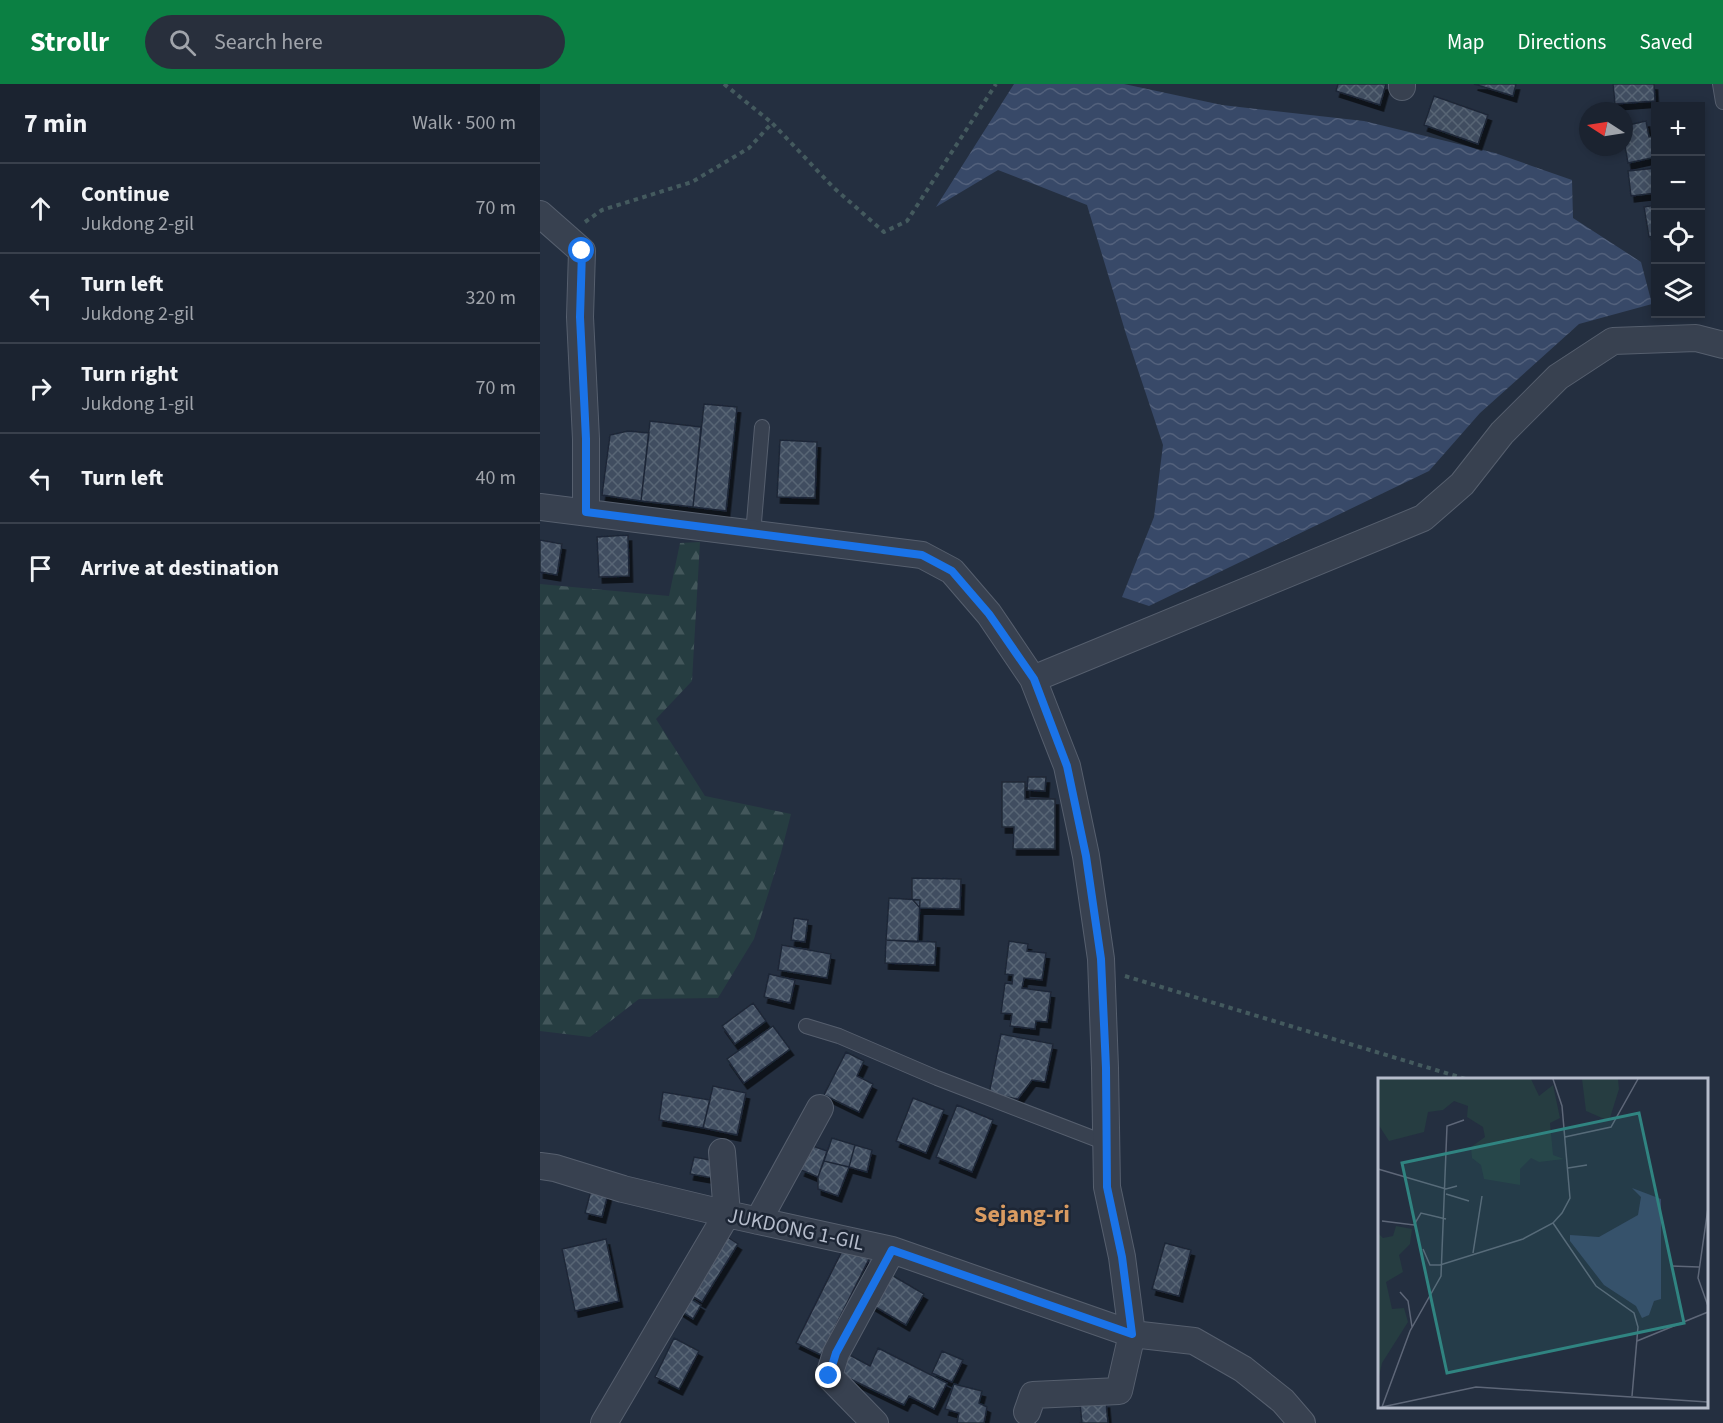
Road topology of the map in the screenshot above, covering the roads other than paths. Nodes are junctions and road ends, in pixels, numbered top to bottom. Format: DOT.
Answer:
graph roads {
  1 [pos="1720,84"];
  2 [pos="1723,102"];
  3 [pos="540,214"];
  4 [pos="1723,345"];
  5 [pos="762,428"];
  6 [pos="540,507"];
  7 [pos="586,512"];
  8 [pos="753,534"];
  9 [pos="1034,679"];
  10 [pos="806,1026"];
  11 [pos="820,1108"];
  12 [pos="1106,1143"];
  13 [pos="722,1152"];
  14 [pos="540,1166"];
  15 [pos="727,1214"];
  16 [pos="758,1221"];
  17 [pos="892,1250"];
  18 [pos="1132,1334"];
  19 [pos="1027,1412"];
  20 [pos="604,1423"];
  21 [pos="875,1423"];
  22 [pos="1302,1423"];
  1 -- 2 [label="lane"];
  3 -- 7 [label="street"];
  4 -- 9 [label="street"];
  5 -- 8 [label="lane"];
  6 -- 7 [label="street"];
  7 -- 8 [label="street"];
  8 -- 9 [label="street"];
  9 -- 12 [label="street"];
  10 -- 12 [label="lane"];
  11 -- 16 [label="street"];
  12 -- 18 [label="street"];
  13 -- 15 [label="street"];
  14 -- 15 [label="street, JUKDONG 1-GIL"];
  15 -- 16 [label="street, JUKDONG 1-GIL"];
  15 -- 20 [label="street"];
  16 -- 17 [label="street, JUKDONG 1-GIL"];
  17 -- 18 [label="street, JUKDONG 1-GIL"];
  17 -- 21 [label="street"];
  18 -- 19 [label="street"];
  18 -- 22 [label="street, JUKDONG 1-GIL"];
}
